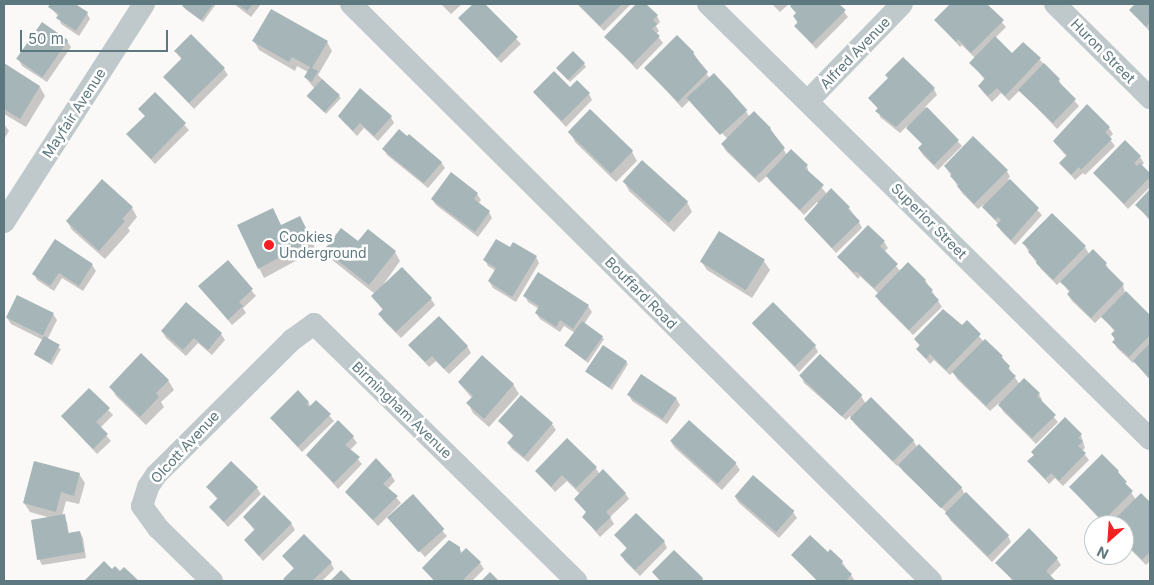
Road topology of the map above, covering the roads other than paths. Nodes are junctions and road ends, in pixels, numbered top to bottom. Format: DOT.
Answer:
graph roads {
  1 [pos="144,4"];
  2 [pos="351,4"];
  3 [pos="708,4"];
  4 [pos="902,4"];
  5 [pos="1055,4"];
  6 [pos="1150,98"];
  7 [pos="808,102"];
  8 [pos="4,222"];
  9 [pos="225,406"];
  10 [pos="1150,438"];
  11 [pos="212,581"];
  12 [pos="576,581"];
  13 [pos="931,581"];
  1 -- 8 [label="street, Mayfair Avenue"];
  2 -- 13 [label="street, Bouffard Road"];
  3 -- 7 [label="street, Superior Street"];
  4 -- 7 [label="street, Alfred Avenue"];
  5 -- 6 [label="street, Huron Street"];
  7 -- 10 [label="street, Superior Street"];
  9 -- 11 [label="street, Olcott Avenue"];
  9 -- 12 [label="street, Birmingham Avenue"];
}
